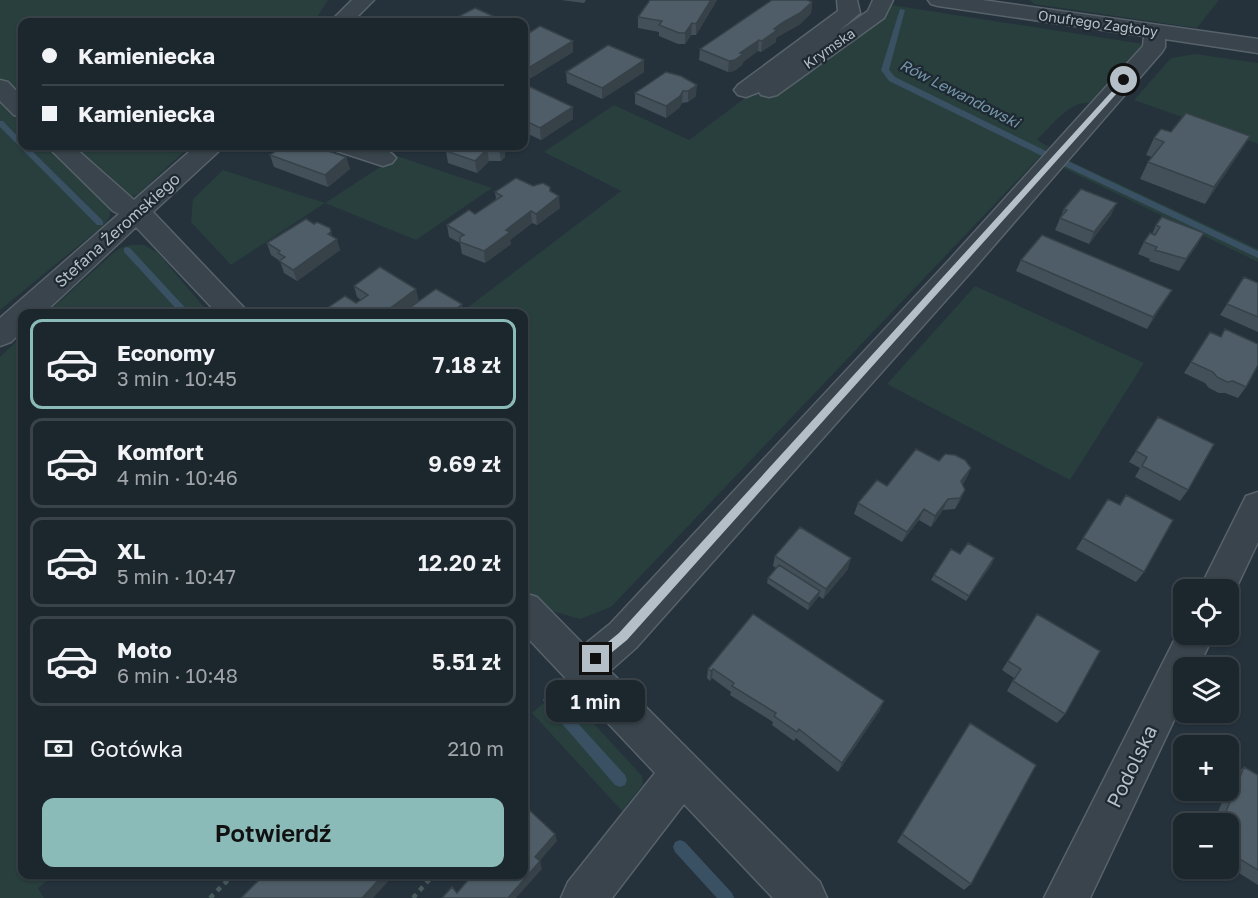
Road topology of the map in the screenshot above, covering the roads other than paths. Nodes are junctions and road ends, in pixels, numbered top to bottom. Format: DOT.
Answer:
graph roads {
  1 [pos="364,0"];
  2 [pos="848,0"];
  3 [pos="883,0"];
  4 [pos="938,0"];
  5 [pos="344,18"];
  6 [pos="1155,32"];
  7 [pos="1258,46"];
  8 [pos="0,87"];
  9 [pos="746,90"];
  10 [pos="769,90"];
  11 [pos="18,106"];
  12 [pos="62,150"];
  13 [pos="206,150"];
  14 [pos="358,150"];
  15 [pos="383,158"];
  16 [pos="137,213"];
  17 [pos="29,309"];
  18 [pos="231,309"];
  19 [pos="18,319"];
  20 [pos="0,335"];
  21 [pos="1258,506"];
  22 [pos="1222,579"];
  23 [pos="528,613"];
  24 [pos="1190,645"];
  25 [pos="582,670"];
  26 [pos="682,773"];
  27 [pos="584,898"];
  28 [pos="804,898"];
  29 [pos="1067,898"];
  1 -- 5 [label="street"];
  2 -- 9 [label="street"];
  3 -- 10 [label="street, Krymska"];
  4 -- 6 [label="street, Onufrego Zagłoby"];
  6 -- 7 [label="street, Onufrego Zagłoby"];
  6 -- 25 [label="street"];
  8 -- 11 [label="street"];
  12 -- 16 [label="street"];
  13 -- 16 [label="street, Stefana Żeromskiego"];
  14 -- 15 [label="street"];
  16 -- 17 [label="street, Stefana Żeromskiego"];
  16 -- 18 [label="street"];
  19 -- 20 [label="street, Stefana Żeromskiego"];
  21 -- 22 [label="street"];
  23 -- 25 [label="street"];
  24 -- 29 [label="street, Podolska"];
  25 -- 26 [label="street"];
  26 -- 27 [label="street"];
  26 -- 28 [label="street"];
}
